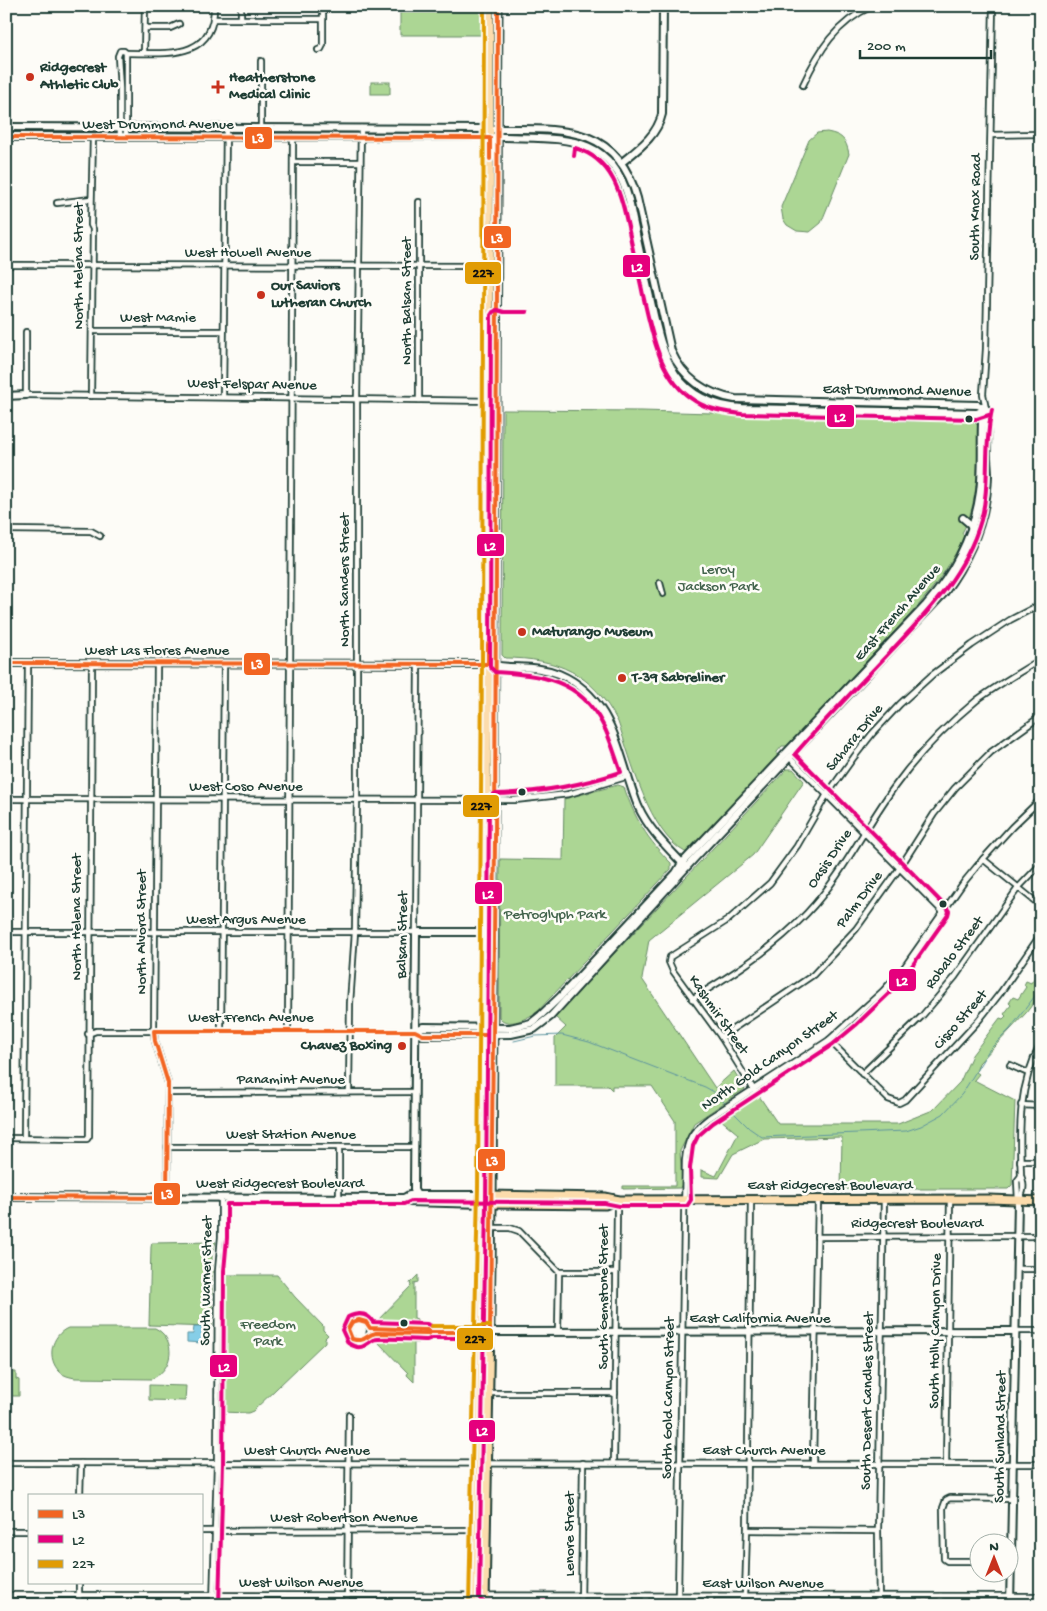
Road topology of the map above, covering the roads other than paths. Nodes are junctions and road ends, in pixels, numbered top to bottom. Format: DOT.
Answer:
graph roads {
  1 [pos="145,6"];
  2 [pos="214,6"];
  3 [pos="241,6"];
  4 [pos="323,6"];
  5 [pos="490,6"];
  6 [pos="498,6"];
  7 [pos="663,6"];
  8 [pos="872,6"];
  9 [pos="993,6"];
  10 [pos="213,19"];
  11 [pos="241,19"];
  12 [pos="323,19"];
  13 [pos="179,24"];
  14 [pos="145,28"];
  15 [pos="318,50"];
  16 [pos="125,52"];
  17 [pos="144,53"];
  18 [pos="261,61"];
  19 [pos="803,85"];
  20 [pos="6,127"];
  21 [pos="20,127"];
  22 [pos="123,127"];
  23 [pos="226,128"];
  24 [pos="258,128"];
  25 [pos="361,128"];
  26 [pos="490,128"];
  27 [pos="498,129"];
  28 [pos="1041,134"];
  29 [pos="991,135"];
  30 [pos="6,137"];
  31 [pos="20,137"];
  32 [pos="93,137"];
  33 [pos="123,137"];
  34 [pos="226,138"];
  35 [pos="293,138"];
  36 [pos="360,138"];
  37 [pos="490,138"];
  38 [pos="498,138"];
  39 [pos="293,162"];
  40 [pos="360,162"];
  41 [pos="621,163"];
  42 [pos="614,168"];
  43 [pos="91,199"];
  44 [pos="419,202"];
  45 [pos="57,203"];
  46 [pos="6,265"];
  47 [pos="92,265"];
  48 [pos="224,265"];
  49 [pos="293,265"];
  50 [pos="359,265"];
  51 [pos="419,266"];
  52 [pos="489,266"];
  53 [pos="92,331"];
  54 [pos="224,331"];
  55 [pos="26,332"];
  56 [pos="26,395"];
  57 [pos="6,396"];
  58 [pos="90,396"];
  59 [pos="223,397"];
  60 [pos="292,398"];
  61 [pos="358,398"];
  62 [pos="419,400"];
  63 [pos="492,401"];
  64 [pos="986,409"];
  65 [pos="964,518"];
  66 [pos="488,523"];
  67 [pos="972,527"];
  68 [pos="6,530"];
  69 [pos="100,536"];
  70 [pos="496,561"];
  71 [pos="953,580"];
  72 [pos="660,583"];
  73 [pos="663,594"];
  74 [pos="1040,605"];
  75 [pos="1041,659"];
  76 [pos="6,664"];
  77 [pos="28,664"];
  78 [pos="92,664"];
  79 [pos="157,664"];
  80 [pos="224,664"];
  81 [pos="291,664"];
  82 [pos="357,664"];
  83 [pos="418,664"];
  84 [pos="492,665"];
  85 [pos="1041,716"];
  86 [pos="787,756"];
  87 [pos="629,776"];
  88 [pos="826,796"];
  89 [pos="6,799"];
  90 [pos="26,799"];
  91 [pos="90,799"];
  92 [pos="155,799"];
  93 [pos="222,799"];
  94 [pos="290,799"];
  95 [pos="1041,799"];
  96 [pos="357,800"];
  97 [pos="417,800"];
  98 [pos="487,800"];
  99 [pos="495,800"];
  100 [pos="862,833"];
  101 [pos="983,859"];
  102 [pos="682,863"];
  103 [pos="1041,864"];
  104 [pos="687,868"];
  105 [pos="899,869"];
  106 [pos="1018,888"];
  107 [pos="1041,906"];
  108 [pos="943,912"];
  109 [pos="6,932"];
  110 [pos="25,932"];
  111 [pos="90,932"];
  112 [pos="155,932"];
  113 [pos="222,932"];
  114 [pos="288,932"];
  115 [pos="355,932"];
  116 [pos="416,932"];
  117 [pos="485,932"];
  118 [pos="1041,934"];
  119 [pos="674,954"];
  120 [pos="493,976"];
  121 [pos="692,999"];
  122 [pos="154,1030"];
  123 [pos="221,1030"];
  124 [pos="288,1030"];
  125 [pos="350,1030"];
  126 [pos="415,1031"];
  127 [pos="484,1031"];
  128 [pos="493,1031"];
  129 [pos="88,1034"];
  130 [pos="721,1037"];
  131 [pos="829,1040"];
  132 [pos="1041,1043"];
  133 [pos="1010,1065"];
  134 [pos="485,1072"];
  135 [pos="1028,1073"];
  136 [pos="862,1074"];
  137 [pos="754,1090"];
  138 [pos="349,1092"];
  139 [pos="414,1092"];
  140 [pos="168,1093"];
  141 [pos="1021,1105"];
  142 [pos="1040,1106"];
  143 [pos="493,1107"];
  144 [pos="6,1138"];
  145 [pos="24,1138"];
  146 [pos="168,1147"];
  147 [pos="339,1147"];
  148 [pos="414,1147"];
  149 [pos="1020,1162"];
  150 [pos="1041,1162"];
  151 [pos="417,1195"];
  152 [pos="484,1195"];
  153 [pos="492,1195"];
  154 [pos="6,1197"];
  155 [pos="167,1198"];
  156 [pos="221,1198"];
  157 [pos="339,1198"];
  158 [pos="404,1198"];
  159 [pos="884,1199"];
  160 [pos="950,1199"];
  161 [pos="618,1200"];
  162 [pos="685,1200"];
  163 [pos="751,1200"];
  164 [pos="818,1200"];
  165 [pos="1018,1201"];
  166 [pos="1041,1201"];
  167 [pos="423,1203"];
  168 [pos="484,1204"];
  169 [pos="492,1204"];
  170 [pos="491,1228"];
  171 [pos="1018,1235"];
  172 [pos="883,1236"];
  173 [pos="1041,1236"];
  174 [pos="817,1237"];
  175 [pos="950,1237"];
  176 [pos="1017,1269"];
  177 [pos="1041,1269"];
  178 [pos="559,1272"];
  179 [pos="615,1272"];
  180 [pos="749,1330"];
  181 [pos="370,1331"];
  182 [pos="558,1331"];
  183 [pos="615,1331"];
  184 [pos="683,1331"];
  185 [pos="816,1331"];
  186 [pos="948,1331"];
  187 [pos="1016,1331"];
  188 [pos="1041,1331"];
  189 [pos="480,1332"];
  190 [pos="490,1332"];
  191 [pos="882,1332"];
  192 [pos="479,1393"];
  193 [pos="488,1393"];
  194 [pos="615,1394"];
  195 [pos="349,1415"];
  196 [pos="478,1462"];
  197 [pos="6,1463"];
  198 [pos="217,1463"];
  199 [pos="348,1463"];
  200 [pos="488,1463"];
  201 [pos="583,1463"];
  202 [pos="614,1463"];
  203 [pos="680,1463"];
  204 [pos="747,1463"];
  205 [pos="813,1463"];
  206 [pos="946,1463"];
  207 [pos="1013,1463"];
  208 [pos="81,1464"];
  209 [pos="879,1464"];
  210 [pos="1041,1464"];
  211 [pos="80,1494"];
  212 [pos="1012,1499"];
  213 [pos="348,1530"];
  214 [pos="477,1530"];
  215 [pos="486,1530"];
  216 [pos="747,1530"];
  217 [pos="6,1531"];
  218 [pos="28,1531"];
  219 [pos="202,1531"];
  220 [pos="215,1531"];
  221 [pos="878,1531"];
  222 [pos="1011,1534"];
  223 [pos="970,1561"];
  224 [pos="79,1584"];
  225 [pos="1010,1584"];
  226 [pos="6,1595"];
  227 [pos="79,1595"];
  228 [pos="213,1595"];
  229 [pos="347,1595"];
  230 [pos="582,1595"];
  231 [pos="475,1596"];
  232 [pos="485,1596"];
  233 [pos="646,1596"];
  234 [pos="678,1596"];
  235 [pos="711,1596"];
  236 [pos="744,1596"];
  237 [pos="879,1596"];
  238 [pos="941,1596"];
  239 [pos="1010,1596"];
  240 [pos="1041,1596"];
  241 [pos="79,1605"];
  242 [pos="213,1605"];
  243 [pos="347,1605"];
  244 [pos="475,1605"];
  245 [pos="485,1605"];
  246 [pos="581,1605"];
  247 [pos="646,1605"];
  248 [pos="711,1605"];
  249 [pos="879,1605"];
  250 [pos="940,1605"];
  251 [pos="1010,1605"];
  1 -- 14 [label="street"];
  2 -- 10 [label="street"];
  3 -- 11 [label="street"];
  4 -- 12 [label="street"];
  5 -- 26 [label="main road"];
  6 -- 27 [label="main road"];
  7 -- 41 [label="street"];
  8 -- 19 [label="street"];
  9 -- 29 [label="street, South Knox Road"];
  10 -- 11 [label="street"];
  10 -- 17 [label="street"];
  11 -- 12 [label="street"];
  12 -- 15 [label="street"];
  13 -- 14 [label="street"];
  14 -- 17 [label="street"];
  16 -- 17 [label="street"];
  16 -- 22 [label="street"];
  16 -- 22 [label="street"];
  18 -- 24 [label="street"];
  20 -- 21 [label="street, West Drummond Avenue"];
  21 -- 22 [label="street, West Drummond Avenue"];
  21 -- 31 [label="street"];
  22 -- 23 [label="street, West Drummond Avenue"];
  22 -- 33 [label="street"];
  23 -- 24 [label="street, West Drummond Avenue"];
  23 -- 34 [label="street"];
  24 -- 25 [label="street"];
  25 -- 26 [label="street"];
  25 -- 36 [label="street, North Sanders Street"];
  26 -- 27 [label="street, East Drummond Avenue"];
  26 -- 37 [label="main road"];
  27 -- 38 [label="main road"];
  27 -- 41 [label="street, East Drummond Avenue"];
  28 -- 29 [label="street"];
  29 -- 64 [label="street, South Knox Road"];
  30 -- 31 [label="street, West Drummond Avenue"];
  31 -- 32 [label="street, West Drummond Avenue"];
  32 -- 33 [label="street, West Drummond Avenue"];
  32 -- 43 [label="street, North Helena Street"];
  33 -- 34 [label="street, West Drummond Avenue"];
  34 -- 35 [label="street, West Drummond Avenue"];
  34 -- 48 [label="street"];
  35 -- 36 [label="street, West Drummond Avenue"];
  35 -- 39 [label="street"];
  36 -- 37 [label="street, West Drummond Avenue"];
  36 -- 40 [label="street, North Sanders Street"];
  37 -- 38 [label="street, West Drummond Avenue"];
  37 -- 52 [label="main road"];
  38 -- 42 [label="street, East Drummond Avenue"];
  38 -- 63 [label="main road"];
  39 -- 40 [label="street"];
  39 -- 49 [label="street"];
  40 -- 50 [label="street, North Sanders Street"];
  41 -- 42 [label="street"];
  41 -- 64 [label="street, East Drummond Avenue"];
  42 -- 64 [label="street, East Drummond Avenue"];
  43 -- 45 [label="street"];
  43 -- 47 [label="street, North Helena Street"];
  44 -- 51 [label="street, North Balsam Street"];
  46 -- 47 [label="street, West Howell Avenue"];
  47 -- 48 [label="street, West Howell Avenue"];
  47 -- 53 [label="street, North Helena Street"];
  48 -- 49 [label="street, West Howell Avenue"];
  48 -- 54 [label="street"];
  49 -- 50 [label="street, West Howell Avenue"];
  49 -- 60 [label="street"];
  50 -- 51 [label="street, West Howell Avenue"];
  50 -- 61 [label="street, North Sanders Street"];
  51 -- 52 [label="street, West Howell Avenue"];
  51 -- 62 [label="street, North Balsam Street"];
  52 -- 63 [label="main road"];
  53 -- 54 [label="street, West Mamie"];
  53 -- 58 [label="street, North Helena Street"];
  54 -- 59 [label="street"];
  55 -- 56 [label="street"];
  56 -- 57 [label="street, West Felspar Avenue"];
  56 -- 58 [label="street, West Felspar Avenue"];
  58 -- 59 [label="street, West Felspar Avenue"];
  59 -- 60 [label="street, West Felspar Avenue"];
  60 -- 61 [label="street, West Felspar Avenue"];
  60 -- 81 [label="street"];
  61 -- 62 [label="street, West Felspar Avenue"];
  61 -- 82 [label="street, North Sanders Street"];
  62 -- 63 [label="street, West Felspar Avenue"];
  63 -- 66 [label="main road"];
  63 -- 70 [label="main road"];
  64 -- 67 [label="street, East French Avenue"];
  64 -- 71 [label="street, East French Avenue"];
  65 -- 67 [label="street"];
  66 -- 70 [label="main road"];
  66 -- 84 [label="main road"];
  67 -- 71 [label="street"];
  67 -- 86 [label="street, East French Avenue"];
  68 -- 69 [label="street"];
  70 -- 84 [label="main road"];
  71 -- 86 [label="street, East French Avenue"];
  72 -- 73 [label="street"];
  74 -- 88 [label="street, Sahara Drive"];
  75 -- 100 [label="street, Oasis Drive"];
  76 -- 77 [label="street, West Las Flores Avenue"];
  77 -- 78 [label="street, West Las Flores Avenue"];
  77 -- 90 [label="street"];
  78 -- 79 [label="street, West Las Flores Avenue"];
  78 -- 91 [label="street, North Helena Street"];
  79 -- 80 [label="street, West Las Flores Avenue"];
  79 -- 92 [label="street, North Alvord Street"];
  80 -- 81 [label="street, West Las Flores Avenue"];
  80 -- 93 [label="street"];
  81 -- 82 [label="street, West Las Flores Avenue"];
  81 -- 94 [label="street"];
  82 -- 83 [label="street, West Las Flores Avenue"];
  82 -- 96 [label="street, North Sanders Street"];
  83 -- 84 [label="street, West Las Flores Avenue"];
  83 -- 97 [label="street, Balsam Street"];
  84 -- 87 [label="street, West Las Flores Avenue"];
  84 -- 98 [label="main road"];
  84 -- 99 [label="main road"];
  85 -- 105 [label="street, Palm Drive"];
  86 -- 88 [label="street"];
  86 -- 102 [label="street, East French Avenue"];
  86 -- 104 [label="street, East French Avenue"];
  87 -- 99 [label="street, West Coso Avenue"];
  87 -- 102 [label="street, West Las Flores Avenue"];
  88 -- 100 [label="street"];
  88 -- 119 [label="street, Sahara Drive"];
  89 -- 90 [label="street, West Coso Avenue"];
  90 -- 91 [label="street, West Coso Avenue"];
  90 -- 110 [label="street"];
  91 -- 92 [label="street, West Coso Avenue"];
  91 -- 111 [label="street, North Helena Street"];
  92 -- 93 [label="street, West Coso Avenue"];
  92 -- 112 [label="street, North Alvord Street"];
  93 -- 94 [label="street, West Coso Avenue"];
  93 -- 113 [label="street"];
  94 -- 96 [label="street, West Coso Avenue"];
  94 -- 114 [label="street"];
  95 -- 101 [label="street, North Gold Canyon Street"];
  96 -- 97 [label="street, West Coso Avenue"];
  96 -- 115 [label="street, North Sanders Street"];
  97 -- 98 [label="street, West Coso Avenue"];
  97 -- 116 [label="street, Balsam Street"];
  98 -- 99 [label="street, West Coso Avenue"];
  98 -- 117 [label="main road"];
  99 -- 120 [label="main road"];
  100 -- 105 [label="street"];
  100 -- 121 [label="street, Oasis Drive"];
  101 -- 106 [label="street"];
  101 -- 108 [label="street, North Gold Canyon Street"];
  102 -- 104 [label="street, West Las Flores Avenue"];
  102 -- 128 [label="street, East French Avenue"];
  103 -- 106 [label="street, Robalo Street"];
  104 -- 128 [label="street, East French Avenue"];
  105 -- 108 [label="street"];
  105 -- 130 [label="street, Palm Drive"];
  106 -- 107 [label="street"];
  106 -- 136 [label="street, Robalo Street"];
  108 -- 131 [label="street, North Gold Canyon Street"];
  109 -- 110 [label="street, West Argus Avenue"];
  110 -- 111 [label="street, West Argus Avenue"];
  110 -- 145 [label="street"];
  111 -- 112 [label="street, West Argus Avenue"];
  111 -- 129 [label="street, North Helena Street"];
  112 -- 113 [label="street, West Argus Avenue"];
  112 -- 122 [label="street, North Alvord Street"];
  113 -- 114 [label="street, West Argus Avenue"];
  113 -- 123 [label="street"];
  114 -- 115 [label="street, West Argus Avenue"];
  114 -- 124 [label="street"];
  115 -- 116 [label="street, West Argus Avenue"];
  115 -- 125 [label="street, North Sanders Street"];
  116 -- 117 [label="street, West Argus Avenue"];
  116 -- 126 [label="street, Balsam Street"];
  117 -- 120 [label="main road"];
  117 -- 127 [label="main road"];
  118 -- 136 [label="street, Cisco Street"];
  119 -- 121 [label="street, Kashmir Street"];
  120 -- 128 [label="main road"];
  121 -- 130 [label="street, Kashmir Street"];
  122 -- 123 [label="street, West French Avenue"];
  122 -- 129 [label="street, West French Avenue"];
  122 -- 140 [label="street, North Alvord Street"];
  123 -- 124 [label="street, West French Avenue"];
  124 -- 125 [label="street, West French Avenue"];
  125 -- 126 [label="street, West French Avenue"];
  125 -- 138 [label="street, North Sanders Street"];
  126 -- 127 [label="street, West French Avenue"];
  126 -- 139 [label="street, Balsam Street"];
  127 -- 128 [label="street, East French Avenue"];
  127 -- 134 [label="main road"];
  128 -- 143 [label="main road"];
  129 -- 145 [label="street, North Helena Street"];
  130 -- 137 [label="street, Kashmir Street"];
  131 -- 136 [label="street"];
  131 -- 137 [label="street, North Gold Canyon Street"];
  132 -- 135 [label="street"];
  133 -- 135 [label="street"];
  134 -- 143 [label="main road"];
  134 -- 152 [label="main road"];
  135 -- 141 [label="street"];
  137 -- 162 [label="street, North Gold Canyon Street"];
  138 -- 139 [label="street, Panamint Avenue"];
  138 -- 140 [label="street, Panamint Avenue"];
  139 -- 148 [label="street, Balsam Street"];
  140 -- 146 [label="street, North Alvord Street"];
  141 -- 142 [label="street"];
  141 -- 149 [label="street"];
  143 -- 153 [label="main road"];
  144 -- 145 [label="street"];
  146 -- 147 [label="street, West Station Avenue"];
  146 -- 155 [label="street, North Alvord Street"];
  147 -- 148 [label="street, West Station Avenue"];
  147 -- 157 [label="street"];
  148 -- 151 [label="street, Balsam Street"];
  149 -- 150 [label="street"];
  149 -- 165 [label="street"];
  151 -- 152 [label="street, West Ridgecrest Boulevard"];
  151 -- 158 [label="street, West Ridgecrest Boulevard"];
  151 -- 167 [label="street, Balsam Street"];
  152 -- 153 [label="main road, East Ridgecrest Boulevard"];
  152 -- 168 [label="main road"];
  153 -- 161 [label="main road, East Ridgecrest Boulevard"];
  153 -- 169 [label="main road"];
  154 -- 155 [label="street, West Ridgecrest Boulevard"];
  155 -- 156 [label="street, West Ridgecrest Boulevard"];
  156 -- 157 [label="street, West Ridgecrest Boulevard"];
  156 -- 198 [label="street, South Warner Street"];
  157 -- 158 [label="street, West Ridgecrest Boulevard"];
  158 -- 167 [label="street, West Ridgecrest Boulevard"];
  159 -- 160 [label="main road, East Ridgecrest Boulevard"];
  159 -- 164 [label="main road, East Ridgecrest Boulevard"];
  159 -- 172 [label="street, South Desert Candles Street"];
  160 -- 165 [label="main road, East Ridgecrest Boulevard"];
  160 -- 175 [label="street, South Holly Canyon Drive"];
  161 -- 162 [label="main road, East Ridgecrest Boulevard"];
  161 -- 169 [label="main road, East Ridgecrest Boulevard"];
  161 -- 179 [label="street, South Gemstone Street"];
  162 -- 163 [label="main road, East Ridgecrest Boulevard"];
  162 -- 184 [label="street, South Gold Canyon Street"];
  163 -- 164 [label="main road, East Ridgecrest Boulevard"];
  163 -- 180 [label="street"];
  164 -- 174 [label="street"];
  165 -- 166 [label="main road, East Ridgecrest Boulevard"];
  165 -- 171 [label="street, South Sunland Street"];
  167 -- 168 [label="street, West Ridgecrest Boulevard"];
  168 -- 169 [label="main road, West Ridgecrest Boulevard"];
  168 -- 189 [label="main road"];
  169 -- 170 [label="main road"];
  170 -- 178 [label="street"];
  170 -- 190 [label="main road"];
  171 -- 173 [label="street, Ridgecrest Boulevard"];
  171 -- 175 [label="street, Ridgecrest Boulevard"];
  171 -- 176 [label="street, South Sunland Street"];
  172 -- 174 [label="street, Ridgecrest Boulevard"];
  172 -- 175 [label="street, Ridgecrest Boulevard"];
  172 -- 191 [label="street, South Desert Candles Street"];
  174 -- 185 [label="street"];
  175 -- 186 [label="street, South Holly Canyon Drive"];
  176 -- 177 [label="street"];
  176 -- 187 [label="street, South Sunland Street"];
  178 -- 179 [label="street"];
  178 -- 182 [label="street"];
  179 -- 183 [label="street, South Gemstone Street"];
  180 -- 184 [label="street, East California Avenue"];
  180 -- 185 [label="street, East California Avenue"];
  180 -- 204 [label="street"];
  181 -- 181 [label="street"];
  181 -- 189 [label="street"];
  182 -- 183 [label="street, East California Avenue"];
  182 -- 190 [label="street, East California Avenue"];
  183 -- 184 [label="street, East California Avenue"];
  183 -- 194 [label="street, South Gemstone Street"];
  184 -- 203 [label="street, South Gold Canyon Street"];
  185 -- 191 [label="street, East California Avenue"];
  185 -- 205 [label="street"];
  186 -- 187 [label="street, East California Avenue"];
  186 -- 191 [label="street, East California Avenue"];
  186 -- 206 [label="street, South Holly Canyon Drive"];
  187 -- 188 [label="street, East California Avenue"];
  187 -- 207 [label="street, South Sunland Street"];
  189 -- 190 [label="street, East California Avenue"];
  189 -- 192 [label="main road"];
  190 -- 193 [label="main road"];
  191 -- 209 [label="street, South Desert Candles Street"];
  192 -- 193 [label="street"];
  192 -- 196 [label="main road"];
  193 -- 194 [label="street"];
  193 -- 200 [label="main road"];
  194 -- 202 [label="street, South Gemstone Street"];
  195 -- 199 [label="street"];
  196 -- 199 [label="street, West Church Avenue"];
  196 -- 200 [label="street, West Church Avenue"];
  196 -- 214 [label="main road"];
  197 -- 208 [label="street, West Church Avenue"];
  198 -- 199 [label="street, West Church Avenue"];
  198 -- 208 [label="street, West Church Avenue"];
  198 -- 220 [label="street, South Warner Street"];
  199 -- 213 [label="street"];
  200 -- 201 [label="street, East Church Avenue"];
  200 -- 215 [label="main road"];
  201 -- 202 [label="street, East Church Avenue"];
  201 -- 230 [label="street, Lenore Street"];
  202 -- 203 [label="street, East Church Avenue"];
  203 -- 204 [label="street, East Church Avenue"];
  203 -- 234 [label="street, South Gold Canyon Street"];
  204 -- 205 [label="street, East Church Avenue"];
  204 -- 216 [label="street"];
  205 -- 209 [label="street, East Church Avenue"];
  206 -- 207 [label="street, East Church Avenue"];
  206 -- 209 [label="street, East Church Avenue"];
  207 -- 210 [label="street, East Church Avenue"];
  207 -- 212 [label="street, South Sunland Street"];
  208 -- 211 [label="street"];
  209 -- 221 [label="street, South Desert Candles Street"];
  212 -- 222 [label="street, South Sunland Street"];
  212 -- 223 [label="street"];
  213 -- 214 [label="street, West Robertson Avenue"];
  213 -- 220 [label="street, West Robertson Avenue"];
  213 -- 229 [label="street"];
  214 -- 215 [label="street, West Robertson Avenue"];
  214 -- 231 [label="main road"];
  215 -- 232 [label="main road"];
  216 -- 221 [label="street"];
  216 -- 236 [label="street"];
  217 -- 218 [label="street"];
  219 -- 220 [label="street, West Robertson Avenue"];
  220 -- 228 [label="street, South Warner Street"];
  221 -- 237 [label="street, South Desert Candles Street"];
  224 -- 227 [label="street"];
  225 -- 239 [label="street, South Sunland Street"];
  226 -- 227 [label="street, West Wilson Avenue"];
  227 -- 228 [label="street, West Wilson Avenue"];
  227 -- 241 [label="street"];
  228 -- 229 [label="street, West Wilson Avenue"];
  228 -- 242 [label="street, South Warner Street"];
  229 -- 231 [label="street, West Wilson Avenue"];
  229 -- 243 [label="street"];
  230 -- 232 [label="street, East Wilson Avenue"];
  230 -- 233 [label="street, East Wilson Avenue"];
  230 -- 246 [label="street, Lenore Street"];
  231 -- 232 [label="street, West Wilson Avenue"];
  231 -- 244 [label="main road"];
  232 -- 245 [label="main road"];
  233 -- 234 [label="street, East Wilson Avenue"];
  233 -- 247 [label="street"];
  234 -- 235 [label="street, East Wilson Avenue"];
  235 -- 236 [label="street, East Wilson Avenue"];
  235 -- 248 [label="street"];
  236 -- 237 [label="street, East Wilson Avenue"];
  237 -- 238 [label="street, East Wilson Avenue"];
  237 -- 249 [label="street, South Desert Candles Street"];
  238 -- 239 [label="street, East Wilson Avenue"];
  238 -- 250 [label="street"];
  239 -- 240 [label="street, East Wilson Avenue"];
  239 -- 251 [label="street, South Sunland Street"];
}
